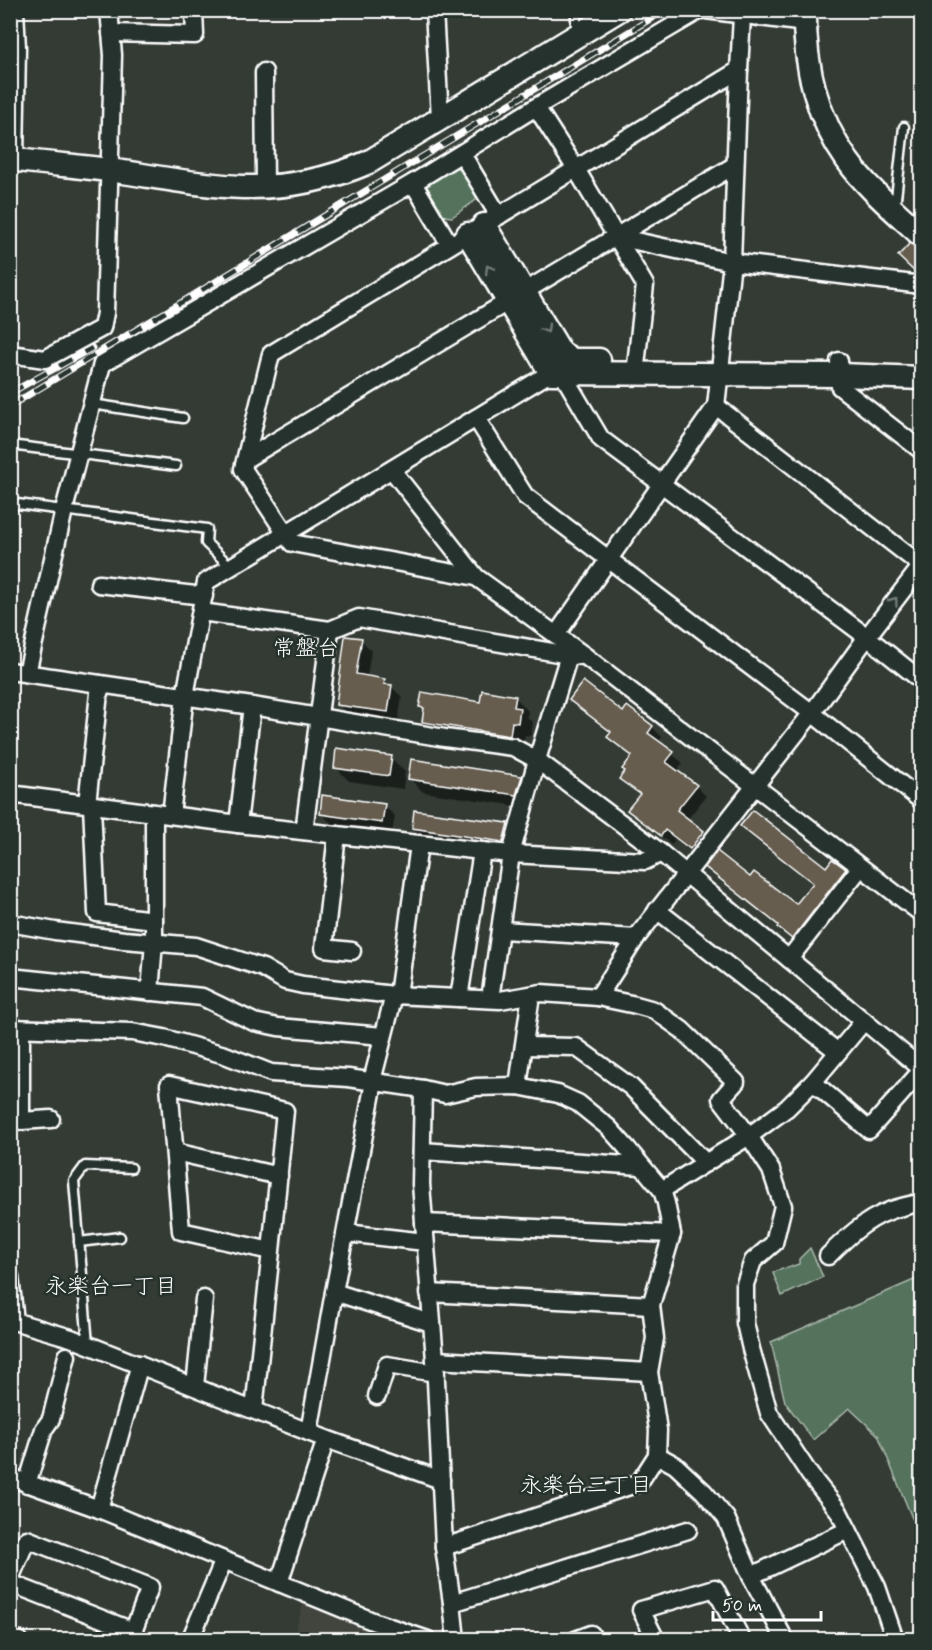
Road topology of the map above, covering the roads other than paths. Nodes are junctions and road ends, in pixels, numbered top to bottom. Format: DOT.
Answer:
graph roads {
  1 [pos="15,10"];
  2 [pos="109,10"];
  3 [pos="194,10"];
  4 [pos="434,10"];
  5 [pos="576,10"];
  6 [pos="619,10"];
  7 [pos="700,10"];
  8 [pos="706,10"];
  9 [pos="742,16"];
  10 [pos="805,17"];
  11 [pos="111,33"];
  12 [pos="581,33"];
  13 [pos="739,70"];
  14 [pos="264,72"];
  15 [pos="536,107"];
  16 [pos="440,118"];
  17 [pos="904,127"];
  18 [pos="462,153"];
  19 [pos="13,159"];
  20 [pos="735,165"];
  21 [pos="576,169"];
  22 [pos="109,170"];
  23 [pos="413,183"];
  24 [pos="265,186"];
  25 [pos="895,211"];
  26 [pos="475,230"];
  27 [pos="921,236"];
  28 [pos="616,237"];
  29 [pos="732,262"];
  30 [pos="921,285"];
  31 [pos="516,297"];
  32 [pos="10,354"];
  33 [pos="921,365"];
  34 [pos="636,367"];
  35 [pos="720,367"];
  36 [pos="839,368"];
  37 [pos="562,369"];
  38 [pos="921,378"];
  39 [pos="92,404"];
  40 [pos="716,406"];
  41 [pos="183,418"];
  42 [pos="476,418"];
  43 [pos="10,445"];
  44 [pos="921,451"];
  45 [pos="79,453"];
  46 [pos="246,459"];
  47 [pos="176,466"];
  48 [pos="393,470"];
  49 [pos="662,484"];
  50 [pos="10,503"];
  51 [pos="64,510"];
  52 [pos="285,533"];
  53 [pos="609,559"];
  54 [pos="921,566"];
  55 [pos="231,567"];
  56 [pos="476,577"];
  57 [pos="99,584"];
  58 [pos="202,604"];
  59 [pos="330,630"];
  60 [pos="556,634"];
  61 [pos="867,637"];
  62 [pos="577,656"];
  63 [pos="19,672"];
  64 [pos="921,681"];
  65 [pos="100,684"];
  66 [pos="185,696"];
  67 [pos="252,706"];
  68 [pos="812,713"];
  69 [pos="319,717"];
  70 [pos="537,760"];
  71 [pos="755,787"];
  72 [pos="10,794"];
  73 [pos="921,801"];
  74 [pos="90,805"];
  75 [pos="163,814"];
  76 [pos="238,824"];
  77 [pos="304,831"];
  78 [pos="337,835"];
  79 [pos="420,845"];
  80 [pos="482,851"];
  81 [pos="661,853"];
  82 [pos="511,854"];
  83 [pos="860,868"];
  84 [pos="686,874"];
  85 [pos="657,910"];
  86 [pos="921,914"];
  87 [pos="154,920"];
  88 [pos="10,923"];
  89 [pos="500,930"];
  90 [pos="636,938"];
  91 [pos="154,942"];
  92 [pos="352,951"];
  93 [pos="789,958"];
  94 [pos="10,977"];
  95 [pos="150,992"];
  96 [pos="396,995"];
  97 [pos="531,995"];
  98 [pos="598,997"];
  99 [pos="459,998"];
  100 [pos="490,999"];
  101 [pos="864,1021"];
  102 [pos="16,1028"];
  103 [pos="383,1036"];
  104 [pos="524,1046"];
  105 [pos="838,1052"];
  106 [pos="921,1070"];
  107 [pos="373,1082"];
  108 [pos="813,1082"];
  109 [pos="518,1086"];
  110 [pos="423,1089"];
  111 [pos="51,1119"];
  112 [pos="749,1136"];
  113 [pos="422,1151"];
  114 [pos="175,1152"];
  115 [pos="706,1163"];
  116 [pos="641,1166"];
  117 [pos="131,1168"];
  118 [pos="279,1176"];
  119 [pos="662,1190"];
  120 [pos="921,1202"];
  121 [pos="424,1223"];
  122 [pos="346,1233"];
  123 [pos="672,1234"];
  124 [pos="120,1237"];
  125 [pos="79,1242"];
  126 [pos="425,1242"];
  127 [pos="272,1251"];
  128 [pos="828,1256"];
  129 [pos="10,1276"];
  130 [pos="334,1292"];
  131 [pos="429,1293"];
  132 [pos="204,1299"];
  133 [pos="651,1305"];
  134 [pos="13,1321"];
  135 [pos="431,1323"];
  136 [pos="88,1344"];
  137 [pos="67,1356"];
  138 [pos="140,1364"];
  139 [pos="435,1366"];
  140 [pos="649,1372"];
  141 [pos="195,1386"];
  142 [pos="377,1396"];
  143 [pos="254,1410"];
  144 [pos="309,1432"];
  145 [pos="326,1439"];
  146 [pos="657,1455"];
  147 [pos="10,1477"];
  148 [pos="441,1480"];
  149 [pos="27,1484"];
  150 [pos="99,1509"];
  151 [pos="688,1530"];
  152 [pos="848,1530"];
  153 [pos="444,1547"];
  154 [pos="15,1556"];
  155 [pos="223,1562"];
  156 [pos="751,1576"];
  157 [pos="10,1579"];
  158 [pos="279,1583"];
  159 [pos="10,1584"];
  160 [pos="452,1603"];
  161 [pos="132,1635"];
  162 [pos="399,1635"];
  163 [pos="10,1636"];
  164 [pos="19,1640"];
  165 [pos="190,1640"];
  166 [pos="428,1640"];
  167 [pos="456,1640"];
  168 [pos="656,1640"];
  169 [pos="742,1640"];
  170 [pos="785,1640"];
  171 [pos="895,1640"];
  1 -- 19 [label="street"];
  2 -- 11 [label="street"];
  3 -- 11 [label="street"];
  4 -- 16 [label="street"];
  5 -- 12 [label="lane"];
  6 -- 12 [label="street"];
  7 -- 15 [label="street"];
  8 -- 9 [label="street"];
  9 -- 10 [label="street"];
  9 -- 13 [label="street"];
  10 -- 25 [label="street"];
  11 -- 22 [label="street"];
  12 -- 16 [label="street"];
  13 -- 20 [label="street"];
  13 -- 21 [label="street"];
  14 -- 24 [label="street"];
  15 -- 18 [label="street"];
  15 -- 21 [label="street"];
  16 -- 24 [label="street"];
  17 -- 25 [label="lane"];
  18 -- 23 [label="street"];
  18 -- 26 [label="street"];
  19 -- 22 [label="street"];
  20 -- 28 [label="street"];
  20 -- 29 [label="street"];
  21 -- 26 [label="street"];
  21 -- 28 [label="street"];
  22 -- 24 [label="street"];
  22 -- 32 [label="street"];
  23 -- 26 [label="street"];
  23 -- 39 [label="street"];
  25 -- 27 [label="street"];
  26 -- 31 [label="street"];
  26 -- 46 [label="street"];
  28 -- 29 [label="street"];
  28 -- 31 [label="street"];
  28 -- 34 [label="street"];
  29 -- 30 [label="street"];
  29 -- 35 [label="street"];
  31 -- 37 [label="street"];
  31 -- 46 [label="street"];
  33 -- 36 [label="street"];
  34 -- 35 [label="street"];
  34 -- 37 [label="street"];
  35 -- 36 [label="street"];
  35 -- 40 [label="street"];
  36 -- 38 [label="street"];
  36 -- 44 [label="street"];
  37 -- 42 [label="street"];
  37 -- 49 [label="street"];
  39 -- 41 [label="lane"];
  39 -- 45 [label="street"];
  40 -- 49 [label="street"];
  40 -- 54 [label="street"];
  42 -- 48 [label="street"];
  42 -- 53 [label="street"];
  43 -- 45 [label="lane"];
  45 -- 47 [label="lane"];
  45 -- 51 [label="street"];
  46 -- 52 [label="street"];
  48 -- 52 [label="street"];
  48 -- 56 [label="street"];
  49 -- 53 [label="street"];
  49 -- 61 [label="street"];
  50 -- 51 [label="lane"];
  51 -- 55 [label="lane"];
  51 -- 63 [label="street"];
  52 -- 55 [label="street"];
  52 -- 56 [label="street"];
  53 -- 60 [label="street"];
  53 -- 68 [label="street"];
  61 -- 54 [label="street, one-way"];
  55 -- 58 [label="street"];
  56 -- 60 [label="street"];
  57 -- 58 [label="street"];
  58 -- 59 [label="street"];
  58 -- 66 [label="street"];
  59 -- 62 [label="street"];
  59 -- 69 [label="street"];
  60 -- 62 [label="street"];
  61 -- 64 [label="street"];
  61 -- 68 [label="street"];
  62 -- 70 [label="street"];
  62 -- 71 [label="street"];
  63 -- 65 [label="street"];
  65 -- 66 [label="street"];
  65 -- 74 [label="street"];
  66 -- 67 [label="street"];
  66 -- 75 [label="street"];
  67 -- 69 [label="street"];
  67 -- 76 [label="street"];
  68 -- 71 [label="street"];
  68 -- 73 [label="street"];
  69 -- 70 [label="street"];
  69 -- 77 [label="street"];
  70 -- 81 [label="street"];
  70 -- 82 [label="street"];
  71 -- 83 [label="street"];
  71 -- 84 [label="street"];
  72 -- 74 [label="street"];
  74 -- 75 [label="street"];
  74 -- 87 [label="street"];
  75 -- 76 [label="street"];
  75 -- 87 [label="street"];
  76 -- 77 [label="street"];
  77 -- 78 [label="street"];
  78 -- 79 [label="street"];
  78 -- 92 [label="street"];
  79 -- 80 [label="street"];
  79 -- 96 [label="street"];
  80 -- 82 [label="street"];
  80 -- 99 [label="street"];
  81 -- 82 [label="street"];
  81 -- 84 [label="street"];
  82 -- 89 [label="street"];
  83 -- 86 [label="street"];
  83 -- 93 [label="street"];
  84 -- 85 [label="street"];
  84 -- 93 [label="street"];
  85 -- 90 [label="street"];
  85 -- 105 [label="street"];
  87 -- 91 [label="street"];
  88 -- 91 [label="street"];
  89 -- 90 [label="street"];
  89 -- 100 [label="street"];
  90 -- 98 [label="street"];
  91 -- 95 [label="street"];
  91 -- 96 [label="street"];
  93 -- 101 [label="street"];
  94 -- 95 [label="street"];
  95 -- 103 [label="street"];
  96 -- 99 [label="street"];
  96 -- 103 [label="street"];
  97 -- 98 [label="street"];
  97 -- 100 [label="street"];
  97 -- 104 [label="street"];
  98 -- 112 [label="street"];
  99 -- 100 [label="street"];
  101 -- 105 [label="street"];
  101 -- 106 [label="street"];
  102 -- 107 [label="street"];
  102 -- 111 [label="street"];
  103 -- 107 [label="street"];
  104 -- 109 [label="street"];
  104 -- 115 [label="street"];
  105 -- 108 [label="street"];
  106 -- 108 [label="street"];
  107 -- 110 [label="street"];
  107 -- 122 [label="street"];
  108 -- 112 [label="street"];
  109 -- 110 [label="street"];
  109 -- 116 [label="street"];
  110 -- 113 [label="street"];
  112 -- 115 [label="street"];
  112 -- 152 [label="street"];
  113 -- 116 [label="street"];
  113 -- 121 [label="street"];
  114 -- 118 [label="street"];
  114 -- 118 [label="street"];
  114 -- 127 [label="street"];
  115 -- 119 [label="street"];
  116 -- 119 [label="street"];
  117 -- 125 [label="lane"];
  118 -- 127 [label="street"];
  119 -- 123 [label="street"];
  120 -- 128 [label="street"];
  121 -- 123 [label="street"];
  121 -- 126 [label="street"];
  122 -- 126 [label="street"];
  122 -- 130 [label="street"];
  123 -- 133 [label="street"];
  124 -- 125 [label="lane"];
  125 -- 136 [label="lane"];
  126 -- 131 [label="street"];
  127 -- 143 [label="street"];
  129 -- 134 [label="street"];
  130 -- 135 [label="street"];
  130 -- 144 [label="street"];
  131 -- 133 [label="street"];
  131 -- 135 [label="street"];
  132 -- 141 [label="street"];
  133 -- 140 [label="street"];
  134 -- 136 [label="street"];
  135 -- 139 [label="street"];
  136 -- 138 [label="street"];
  137 -- 149 [label="street"];
  138 -- 141 [label="street"];
  138 -- 150 [label="street"];
  139 -- 140 [label="street"];
  139 -- 142 [label="street"];
  139 -- 148 [label="street"];
  140 -- 146 [label="street"];
  141 -- 143 [label="street"];
  143 -- 144 [label="street"];
  144 -- 145 [label="street"];
  145 -- 148 [label="street"];
  145 -- 158 [label="street"];
  146 -- 153 [label="street"];
  146 -- 156 [label="street"];
  147 -- 149 [label="street"];
  148 -- 153 [label="street"];
  149 -- 150 [label="street"];
  150 -- 155 [label="street"];
  151 -- 160 [label="street"];
  152 -- 156 [label="street"];
  152 -- 171 [label="street"];
  153 -- 160 [label="street"];
  154 -- 157 [label="street"];
  154 -- 161 [label="street"];
  155 -- 158 [label="street"];
  155 -- 165 [label="street"];
  156 -- 170 [label="street"];
  158 -- 162 [label="street"];
  159 -- 161 [label="street"];
  160 -- 167 [label="street"];
  162 -- 166 [label="street"];
  163 -- 164 [label="street"];
  168 -- 169 [label="street"];
}
